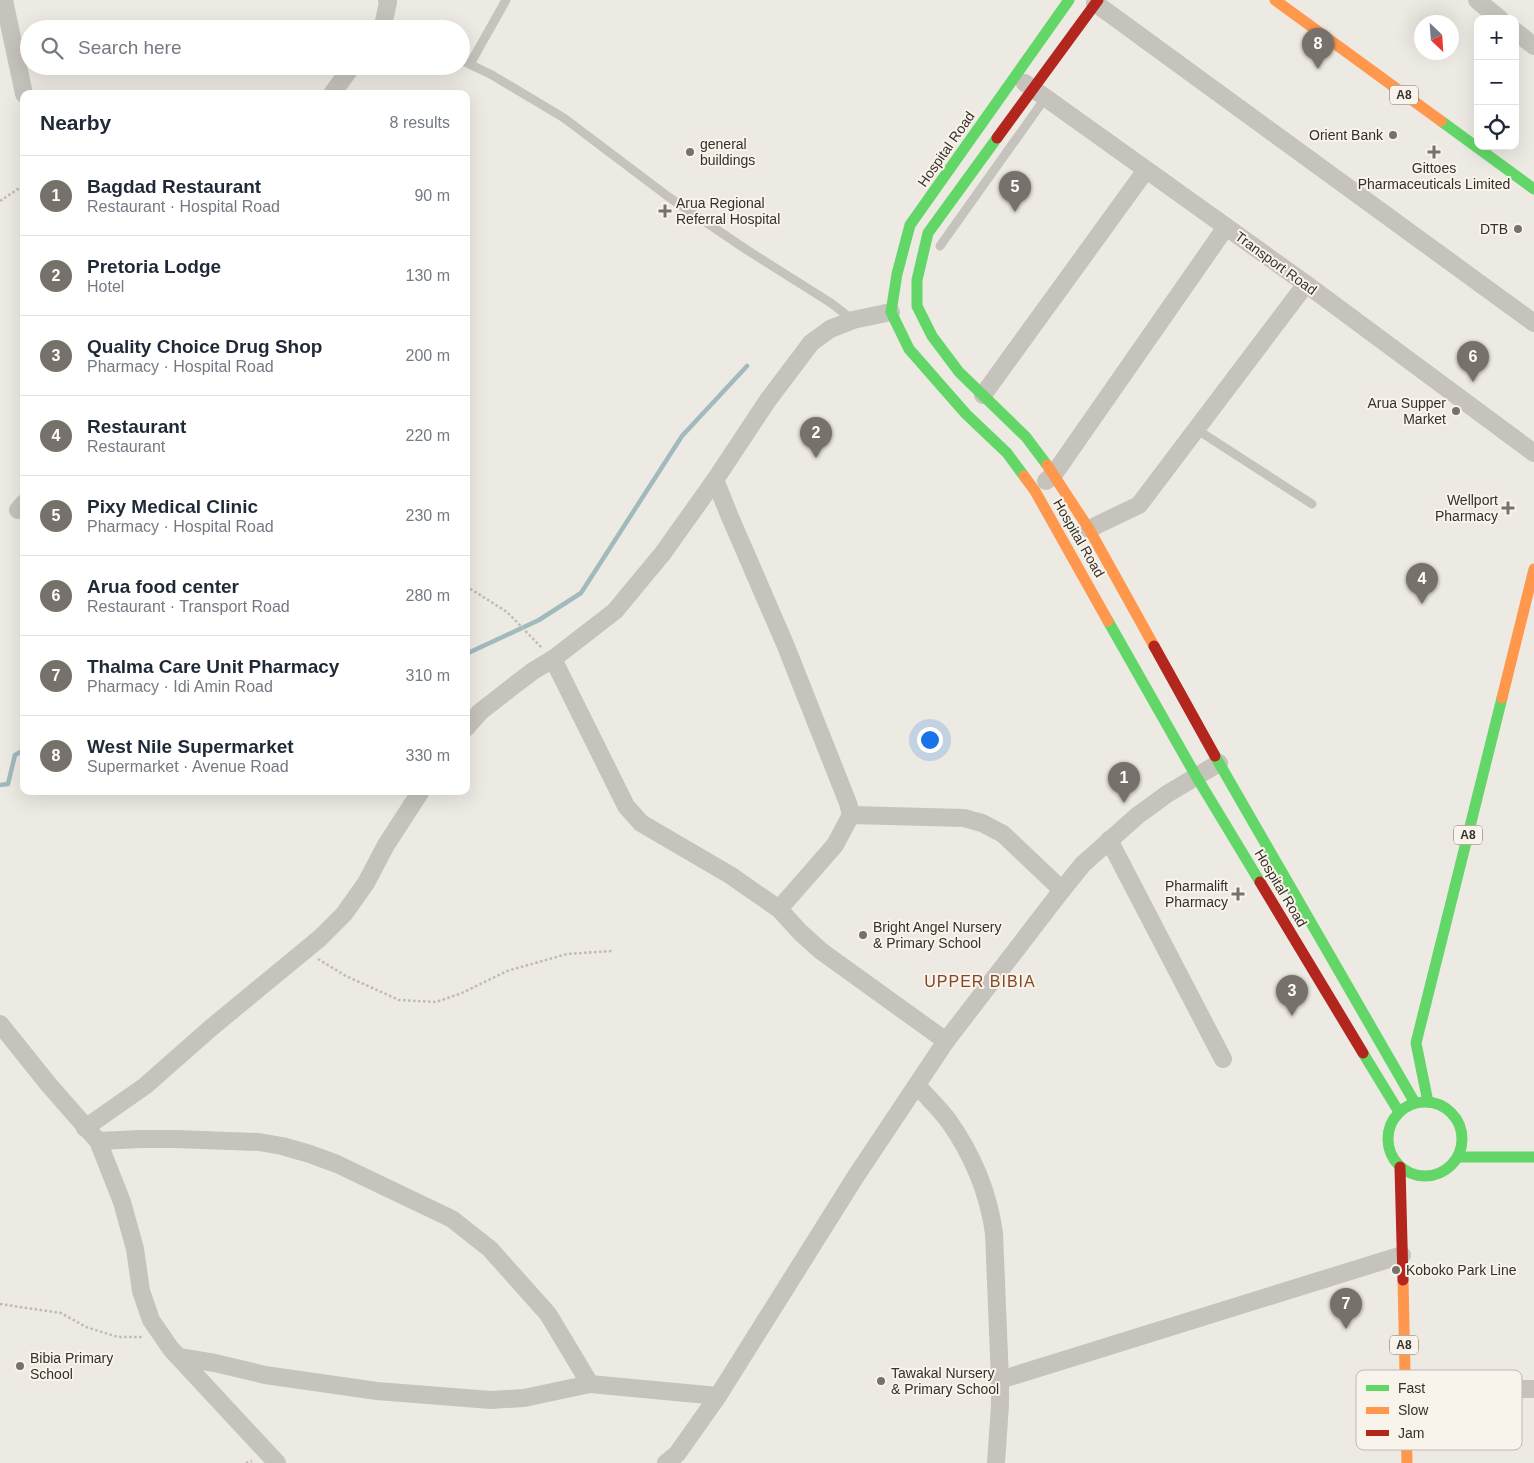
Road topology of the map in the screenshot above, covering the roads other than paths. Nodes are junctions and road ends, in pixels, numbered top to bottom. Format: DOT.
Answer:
graph roads {
  1 [pos="4,0"];
  2 [pos="388,0"];
  3 [pos="506,0"];
  4 [pos="1069,0"];
  5 [pos="1275,0"];
  6 [pos="1477,0"];
  7 [pos="1096,2"];
  8 [pos="1495,15"];
  9 [pos="385,20"];
  10 [pos="1519,34"];
  11 [pos="1534,46"];
  12 [pos="470,56"];
  13 [pos="470,64"];
  14 [pos="346,75"];
  15 [pos="1015,76"];
  16 [pos="23,90"];
  17 [pos="335,90"];
  18 [pos="1040,93"];
  19 [pos="1146,170"];
  20 [pos="1534,189"];
  21 [pos="1226,227"];
  22 [pos="940,246"];
  23 [pos="1306,284"];
  24 [pos="891,312"];
  25 [pos="853,320"];
  26 [pos="1534,323"];
  27 [pos="983,395"];
  28 [pos="1196,429"];
  29 [pos="1534,452"];
  30 [pos="1054,474"];
  31 [pos="715,480"];
  32 [pos="1035,491"];
  33 [pos="1312,504"];
  34 [pos="1089,529"];
  35 [pos="1534,569"];
  36 [pos="553,660"];
  37 [pos="470,723"];
  38 [pos="1219,763"];
  39 [pos="1196,776"];
  40 [pos="418,795"];
  41 [pos="851,815"];
  42 [pos="1109,840"];
  43 [pos="1062,890"];
  44 [pos="779,908"];
  45 [pos="0,1024"];
  46 [pos="946,1041"];
  47 [pos="1223,1059"];
  48 [pos="917,1085"];
  49 [pos="1428,1102"];
  50 [pos="1415,1103"];
  51 [pos="1399,1112"];
  52 [pos="85,1128"];
  53 [pos="98,1141"];
  54 [pos="1458,1157"];
  55 [pos="1534,1157"];
  56 [pos="1400,1167"];
  57 [pos="1414,1206"];
  58 [pos="1402,1227"];
  59 [pos="1402,1255"];
  60 [pos="179,1357"];
  61 [pos="1404,1370"];
  62 [pos="1000,1380"];
  63 [pos="590,1384"];
  64 [pos="718,1396"];
  65 [pos="1406,1450"];
  66 [pos="675,1460"];
  67 [pos="277,1463"];
  68 [pos="996,1463"];
  69 [pos="1407,1463"];
  1 -- 16 [label="street"];
  2 -- 9 [label="street"];
  3 -- 12 [label="lane"];
  4 -- 15 [label="main road, Hospital Road"];
  5 -- 20 [label="main road, A8"];
  6 -- 8 [label="street"];
  7 -- 18 [label="main road, Hospital Road"];
  7 -- 26 [label="street"];
  10 -- 11 [label="street"];
  13 -- 25 [label="lane"];
  14 -- 17 [label="street"];
  15 -- 18 [label="street, Transport Road"];
  15 -- 24 [label="main road, Hospital Road"];
  18 -- 19 [label="street, Transport Road"];
  18 -- 22 [label="lane"];
  18 -- 27 [label="main road, Hospital Road"];
  19 -- 21 [label="street, Transport Road"];
  19 -- 27 [label="street"];
  21 -- 23 [label="street, Transport Road"];
  21 -- 30 [label="street"];
  23 -- 28 [label="street"];
  23 -- 29 [label="street, Transport Road"];
  24 -- 25 [label="street"];
  24 -- 32 [label="main road, Hospital Road"];
  25 -- 31 [label="street"];
  27 -- 30 [label="main road, Hospital Road"];
  28 -- 33 [label="lane"];
  28 -- 34 [label="street"];
  30 -- 32 [label="street"];
  30 -- 34 [label="main road, Hospital Road"];
  31 -- 36 [label="street"];
  31 -- 41 [label="street"];
  32 -- 39 [label="main road, Hospital Road"];
  34 -- 38 [label="main road, Hospital Road"];
  35 -- 49 [label="main road, A8"];
  36 -- 37 [label="street"];
  36 -- 44 [label="street"];
  38 -- 39 [label="street"];
  38 -- 50 [label="main road, Hospital Road"];
  39 -- 42 [label="street"];
  39 -- 51 [label="main road, Hospital Road"];
  40 -- 52 [label="street"];
  41 -- 43 [label="street"];
  41 -- 44 [label="street"];
  42 -- 43 [label="street"];
  42 -- 47 [label="street"];
  43 -- 46 [label="street"];
  44 -- 46 [label="street"];
  45 -- 52 [label="street"];
  46 -- 48 [label="street"];
  48 -- 62 [label="street"];
  48 -- 64 [label="street"];
  49 -- 50 [label="main road"];
  49 -- 54 [label="main road"];
  50 -- 51 [label="main road"];
  51 -- 56 [label="main road"];
  52 -- 53 [label="street"];
  53 -- 60 [label="street"];
  53 -- 63 [label="street"];
  54 -- 55 [label="main road"];
  54 -- 56 [label="main road"];
  56 -- 58 [label="main road"];
  57 -- 58 [label="main road, A8"];
  58 -- 59 [label="main road, A8"];
  59 -- 61 [label="main road, A8"];
  59 -- 62 [label="street"];
  60 -- 63 [label="street"];
  60 -- 67 [label="street"];
  62 -- 68 [label="street"];
  63 -- 64 [label="street"];
  64 -- 66 [label="street"];
  65 -- 69 [label="main road, A8"];
}
